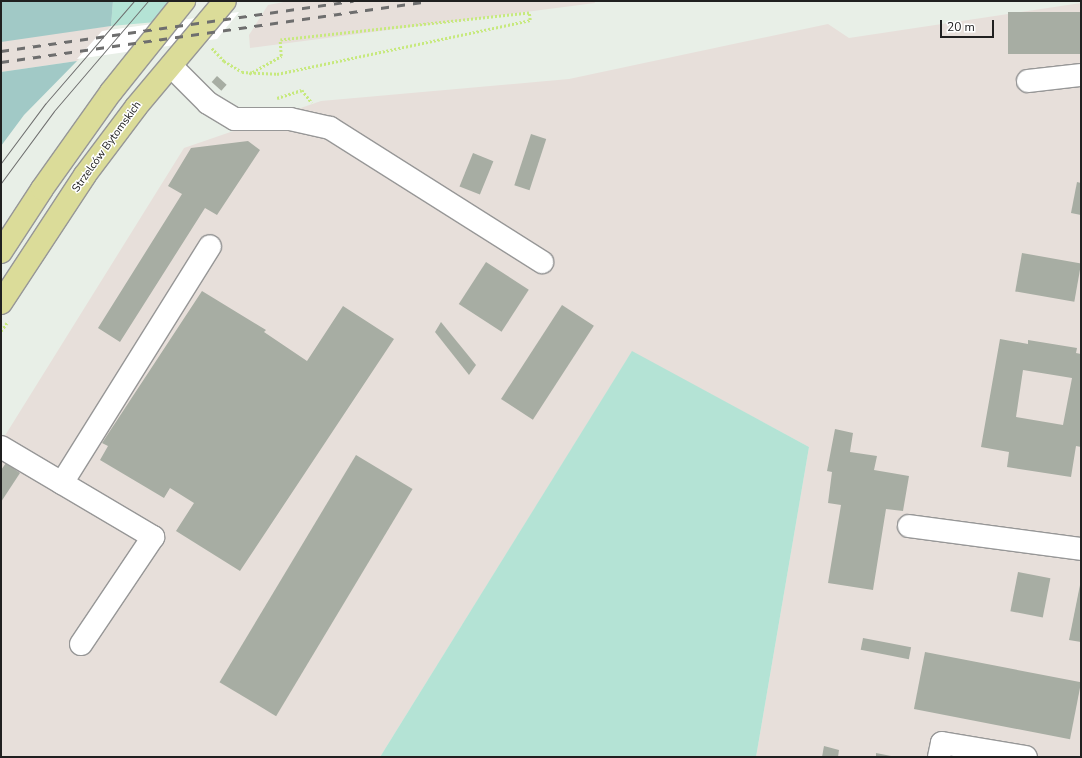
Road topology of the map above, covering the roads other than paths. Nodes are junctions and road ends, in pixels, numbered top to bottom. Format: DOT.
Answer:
graph roads {
  1 [pos="184,1"];
  2 [pos="225,1"];
  3 [pos="170,66"];
  4 [pos="1081,75"];
  5 [pos="1028,81"];
  6 [pos="210,246"];
  7 [pos="1,252"];
  8 [pos="542,262"];
  9 [pos="1,303"];
  10 [pos="1,446"];
  11 [pos="62,483"];
  12 [pos="909,526"];
  13 [pos="1081,549"];
  14 [pos="81,644"];
  15 [pos="939,757"];
  16 [pos="1026,757"];
  1 -- 7 [label="highway"];
  2 -- 3 [label="highway, Strzelców Bytomskich"];
  3 -- 8 [label="street"];
  3 -- 9 [label="highway, Strzelców Bytomskich"];
  4 -- 5 [label="street"];
  6 -- 11 [label="street"];
  10 -- 11 [label="street"];
  11 -- 14 [label="street"];
  12 -- 13 [label="street"];
  15 -- 16 [label="street"];
}
